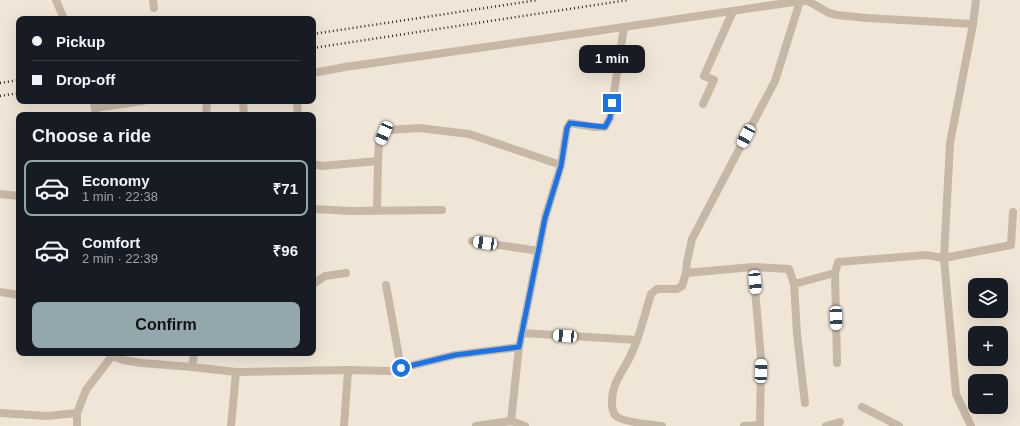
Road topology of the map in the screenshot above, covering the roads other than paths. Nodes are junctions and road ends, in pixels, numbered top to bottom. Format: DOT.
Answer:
graph roads {
  1 [pos="56,0"];
  2 [pos="976,0"];
  3 [pos="800,1"];
  4 [pos="733,11"];
  5 [pos="63,16"];
  6 [pos="973,24"];
  7 [pos="624,27"];
  8 [pos="316,72"];
  9 [pos="122,104"];
  10 [pos="703,104"];
  11 [pos="95,108"];
  12 [pos="378,161"];
  13 [pos="316,165"];
  14 [pos="561,166"];
  15 [pos="0,194"];
  16 [pos="16,196"];
  17 [pos="316,208"];
  18 [pos="377,210"];
  19 [pos="442,210"];
  20 [pos="1013,212"];
  21 [pos="472,241"];
  22 [pos="539,251"];
  23 [pos="944,258"];
  24 [pos="753,268"];
  25 [pos="346,273"];
  26 [pos="686,273"];
  27 [pos="835,273"];
  28 [pos="316,282"];
  29 [pos="794,284"];
  30 [pos="386,285"];
  31 [pos="0,292"];
  32 [pos="16,295"];
  33 [pos="522,333"];
  34 [pos="636,340"];
  35 [pos="519,347"];
  36 [pos="110,356"];
  37 [pos="113,356"];
  38 [pos="194,356"];
  39 [pos="837,363"];
  40 [pos="192,366"];
  41 [pos="401,368"];
  42 [pos="348,370"];
  43 [pos="236,372"];
  44 [pos="805,403"];
  45 [pos="862,407"];
  46 [pos="0,413"];
  47 [pos="77,413"];
  48 [pos="511,420"];
  49 [pos="840,422"];
  50 [pos="760,425"];
  51 [pos="77,426"];
  52 [pos="231,426"];
  53 [pos="344,426"];
  54 [pos="476,426"];
  55 [pos="525,426"];
  56 [pos="662,426"];
  57 [pos="744,426"];
  58 [pos="826,426"];
  59 [pos="899,426"];
  60 [pos="971,426"];
  1 -- 5 [label="street"];
  2 -- 6 [label="street"];
  3 -- 4 [label="street"];
  3 -- 6 [label="street"];
  3 -- 26 [label="street"];
  4 -- 7 [label="street"];
  4 -- 10 [label="street"];
  6 -- 23 [label="street"];
  7 -- 8 [label="street"];
  7 -- 14 [label="street"];
  9 -- 11 [label="street"];
  12 -- 13 [label="street"];
  12 -- 14 [label="street"];
  12 -- 18 [label="street"];
  14 -- 22 [label="street"];
  15 -- 16 [label="street"];
  17 -- 18 [label="street"];
  18 -- 19 [label="street"];
  20 -- 23 [label="street"];
  21 -- 22 [label="street"];
  22 -- 33 [label="street"];
  23 -- 27 [label="street"];
  23 -- 60 [label="street"];
  24 -- 26 [label="street"];
  24 -- 29 [label="street"];
  24 -- 50 [label="street"];
  25 -- 28 [label="street"];
  26 -- 34 [label="street"];
  27 -- 29 [label="street"];
  27 -- 39 [label="street"];
  29 -- 44 [label="street"];
  30 -- 41 [label="street"];
  31 -- 32 [label="street"];
  33 -- 34 [label="street"];
  33 -- 35 [label="street"];
  34 -- 56 [label="street"];
  35 -- 41 [label="street"];
  35 -- 48 [label="street"];
  36 -- 47 [label="street"];
  37 -- 40 [label="street"];
  38 -- 40 [label="street"];
  40 -- 43 [label="street"];
  41 -- 42 [label="street"];
  42 -- 43 [label="street"];
  42 -- 53 [label="street"];
  43 -- 52 [label="street"];
  45 -- 59 [label="street"];
  46 -- 47 [label="street"];
  47 -- 51 [label="street"];
  48 -- 54 [label="street"];
  48 -- 55 [label="street"];
  49 -- 58 [label="street"];
  50 -- 57 [label="street"];
}
